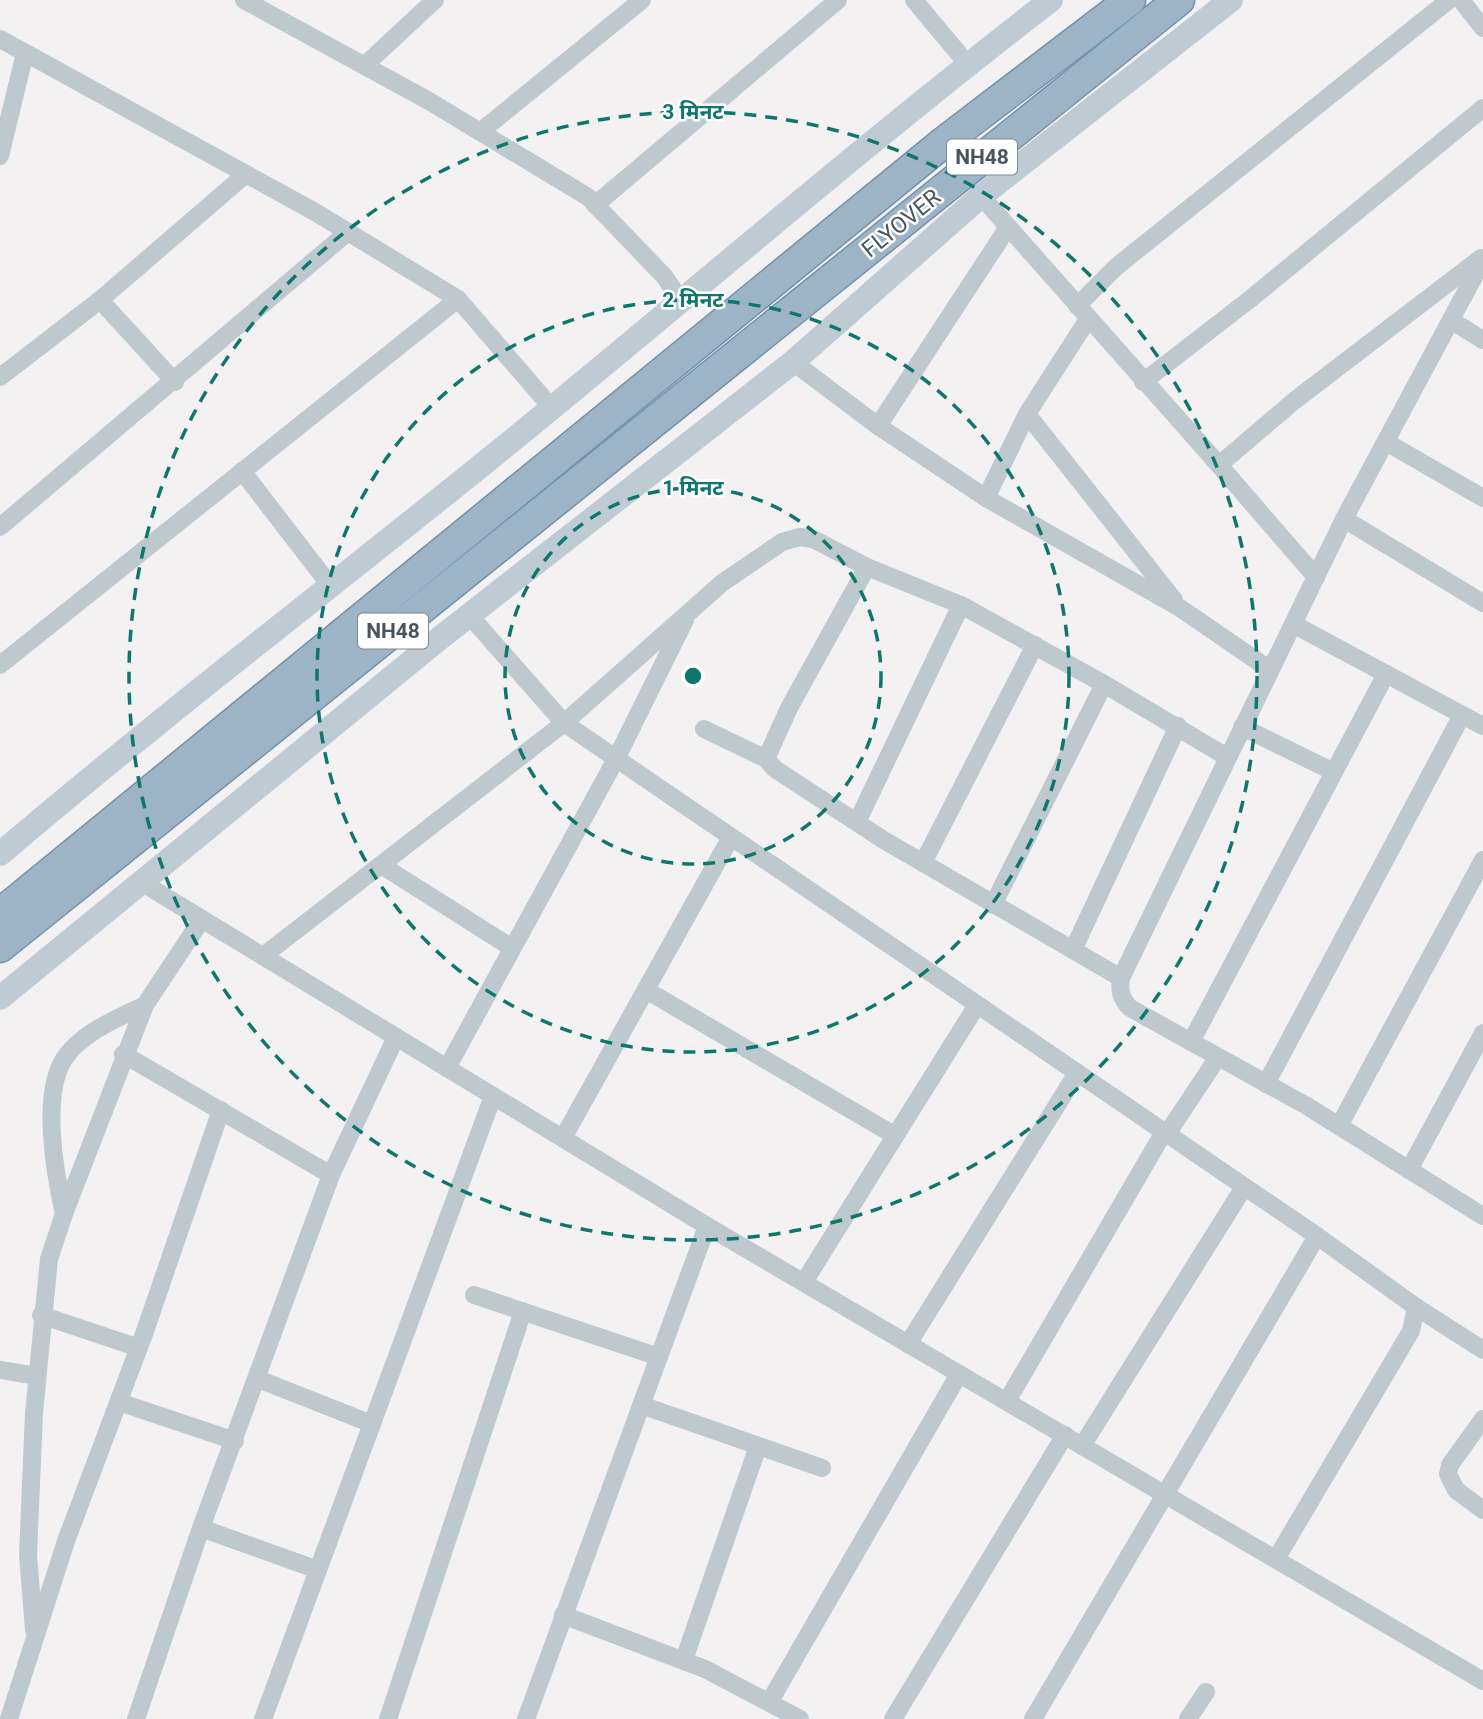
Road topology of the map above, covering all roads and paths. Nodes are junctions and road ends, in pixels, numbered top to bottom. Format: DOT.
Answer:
graph roads {
  1 [pos="244,0"];
  2 [pos="435,0"];
  3 [pos="642,0"];
  4 [pos="838,0"];
  5 [pos="914,0"];
  6 [pos="1051,0"];
  7 [pos="1130,0"];
  8 [pos="1179,0"];
  9 [pos="1231,0"];
  10 [pos="1449,0"];
  11 [pos="1461,0"];
  12 [pos="1483,28"];
  13 [pos="0,39"];
  14 [pos="25,53"];
  15 [pos="365,65"];
  16 [pos="969,66"];
  17 [pos="1483,108"];
  18 [pos="480,132"];
  19 [pos="0,156"];
  20 [pos="246,174"];
  21 [pos="981,196"];
  22 [pos="595,205"];
  23 [pos="1008,227"];
  24 [pos="348,232"];
  25 [pos="1483,258"];
  26 [pos="458,299"];
  27 [pos="680,299"];
  28 [pos="100,300"];
  29 [pos="1082,312"];
  30 [pos="1452,321"];
  31 [pos="1483,340"];
  32 [pos="793,362"];
  33 [pos="0,377"];
  34 [pos="175,382"];
  35 [pos="1143,382"];
  36 [pos="551,408"];
  37 [pos="1027,414"];
  38 [pos="878,426"];
  39 [pos="1386,442"];
  40 [pos="1219,465"];
  41 [pos="242,471"];
  42 [pos="986,498"];
  43 [pos="1483,498"];
  44 [pos="1344,519"];
  45 [pos="0,527"];
  46 [pos="867,567"];
  47 [pos="1315,577"];
  48 [pos="329,584"];
  49 [pos="1483,603"];
  50 [pos="961,606"];
  51 [pos="1180,608"];
  52 [pos="690,611"];
  53 [pos="470,616"];
  54 [pos="1293,624"];
  55 [pos="1035,645"];
  56 [pos="0,665"];
  57 [pos="1269,669"];
  58 [pos="1386,674"];
  59 [pos="1104,684"];
  60 [pos="1462,715"];
  61 [pos="564,723"];
  62 [pos="1178,726"];
  63 [pos="1483,726"];
  64 [pos="1242,727"];
  65 [pos="704,729"];
  66 [pos="1227,757"];
  67 [pos="616,759"];
  68 [pos="766,759"];
  69 [pos="1334,772"];
  70 [pos="857,822"];
  71 [pos="731,837"];
  72 [pos="0,854"];
  73 [pos="1483,860"];
  74 [pos="923,863"];
  75 [pos="382,865"];
  76 [pos="1478,879"];
  77 [pos="141,882"];
  78 [pos="993,905"];
  79 [pos="0,914"];
  80 [pos="202,919"];
  81 [pos="0,947"];
  82 [pos="512,948"];
  83 [pos="1073,950"];
  84 [pos="263,956"];
  85 [pos="1121,978"];
  86 [pos="646,990"];
  87 [pos="0,998"];
  88 [pos="145,1004"];
  89 [pos="977,1005"];
  90 [pos="1483,1033"];
  91 [pos="396,1037"];
  92 [pos="1191,1042"];
  93 [pos="123,1054"];
  94 [pos="1218,1057"];
  95 [pos="447,1068"];
  96 [pos="1077,1073"];
  97 [pos="1266,1084"];
  98 [pos="493,1096"];
  99 [pos="221,1110"];
  100 [pos="1339,1126"];
  101 [pos="1165,1133"];
  102 [pos="894,1135"];
  103 [pos="563,1138"];
  104 [pos="1409,1170"];
  105 [pos="331,1175"];
  106 [pos="1244,1187"];
  107 [pos="1481,1209"];
  108 [pos="64,1214"];
  109 [pos="707,1226"];
  110 [pos="1317,1236"];
  111 [pos="804,1282"];
  112 [pos="474,1295"];
  113 [pos="1416,1307"];
  114 [pos="523,1311"];
  115 [pos="41,1315"];
  116 [pos="908,1344"];
  117 [pos="139,1348"];
  118 [pos="1483,1350"];
  119 [pos="659,1357"];
  120 [pos="0,1370"];
  121 [pos="959,1374"];
  122 [pos="37,1376"];
  123 [pos="258,1379"];
  124 [pos="1007,1401"];
  125 [pos="119,1402"];
  126 [pos="641,1405"];
  127 [pos="1483,1419"];
  128 [pos="372,1424"];
  129 [pos="1065,1435"];
  130 [pos="235,1441"];
  131 [pos="758,1446"];
  132 [pos="1082,1446"];
  133 [pos="822,1468"];
  134 [pos="1166,1495"];
  135 [pos="1483,1510"];
  136 [pos="201,1528"];
  137 [pos="1276,1559"];
  138 [pos="318,1570"];
  139 [pos="563,1615"];
  140 [pos="35,1639"];
  141 [pos="684,1660"];
  142 [pos="1483,1681"];
  143 [pos="1206,1692"];
  144 [pos="769,1701"];
  145 [pos="9,1719"];
  146 [pos="136,1719"];
  147 [pos="263,1719"];
  148 [pos="388,1719"];
  149 [pos="526,1719"];
  150 [pos="800,1719"];
  151 [pos="893,1719"];
  152 [pos="1033,1719"];
  153 [pos="1188,1719"];
  1 -- 15 [label="street"];
  2 -- 15 [label="street"];
  3 -- 18 [label="street"];
  4 -- 22 [label="street"];
  5 -- 16 [label="street"];
  6 -- 16 [label="main road"];
  7 -- 79 [label="highway, FLYOVER / NH48"];
  8 -- 81 [label="highway, FLYOVER / NH48"];
  9 -- 21 [label="main road"];
  10 -- 29 [label="street"];
  11 -- 12 [label="street"];
  13 -- 14 [label="street"];
  14 -- 19 [label="street"];
  14 -- 20 [label="street"];
  15 -- 18 [label="street"];
  16 -- 27 [label="main road"];
  17 -- 35 [label="street"];
  18 -- 22 [label="street"];
  20 -- 24 [label="street"];
  20 -- 28 [label="street"];
  21 -- 23 [label="street"];
  21 -- 32 [label="main road"];
  22 -- 27 [label="street"];
  23 -- 29 [label="street"];
  23 -- 38 [label="street"];
  24 -- 26 [label="street"];
  24 -- 34 [label="street"];
  25 -- 30 [label="street"];
  25 -- 40 [label="street"];
  26 -- 36 [label="street"];
  26 -- 41 [label="street"];
  27 -- 36 [label="main road"];
  28 -- 33 [label="street"];
  28 -- 34 [label="street"];
  29 -- 35 [label="street"];
  29 -- 37 [label="street"];
  30 -- 31 [label="street"];
  30 -- 39 [label="street"];
  32 -- 38 [label="street"];
  32 -- 53 [label="main road"];
  34 -- 45 [label="street"];
  35 -- 40 [label="street"];
  36 -- 48 [label="main road"];
  37 -- 42 [label="street"];
  37 -- 51 [label="street"];
  38 -- 42 [label="street"];
  39 -- 43 [label="street"];
  39 -- 44 [label="street"];
  40 -- 47 [label="street"];
  41 -- 48 [label="street"];
  41 -- 56 [label="street"];
  42 -- 51 [label="street"];
  44 -- 47 [label="street"];
  44 -- 49 [label="street"];
  46 -- 50 [label="street"];
  46 -- 52 [label="street"];
  46 -- 68 [label="street"];
  47 -- 54 [label="street"];
  48 -- 72 [label="main road"];
  50 -- 55 [label="street"];
  50 -- 70 [label="street"];
  51 -- 57 [label="street"];
  52 -- 61 [label="street"];
  52 -- 67 [label="street"];
  53 -- 61 [label="street"];
  53 -- 77 [label="main road"];
  54 -- 57 [label="street"];
  54 -- 58 [label="street"];
  55 -- 59 [label="street"];
  55 -- 74 [label="street"];
  57 -- 64 [label="street"];
  58 -- 60 [label="street"];
  58 -- 69 [label="street"];
  59 -- 62 [label="street"];
  59 -- 78 [label="street"];
  60 -- 63 [label="street"];
  60 -- 97 [label="street"];
  61 -- 67 [label="street"];
  61 -- 75 [label="street"];
  62 -- 66 [label="street"];
  62 -- 83 [label="street"];
  64 -- 66 [label="street"];
  64 -- 69 [label="street"];
  65 -- 68 [label="street"];
  66 -- 85 [label="street"];
  67 -- 71 [label="street"];
  67 -- 82 [label="street"];
  68 -- 70 [label="street"];
  69 -- 92 [label="street"];
  70 -- 74 [label="street"];
  71 -- 86 [label="street"];
  71 -- 89 [label="street"];
  73 -- 76 [label="street"];
  74 -- 78 [label="street"];
  75 -- 82 [label="street"];
  75 -- 84 [label="street"];
  76 -- 100 [label="street"];
  77 -- 80 [label="street"];
  77 -- 87 [label="main road"];
  78 -- 83 [label="street"];
  80 -- 84 [label="street"];
  80 -- 88 [label="street"];
  82 -- 95 [label="street"];
  83 -- 85 [label="street"];
  84 -- 91 [label="street"];
  85 -- 92 [label="street"];
  86 -- 102 [label="street"];
  86 -- 103 [label="street"];
  88 -- 93 [label="street"];
  88 -- 108 [label="street"];
  89 -- 96 [label="street"];
  89 -- 102 [label="street"];
  90 -- 104 [label="street"];
  91 -- 95 [label="street"];
  91 -- 105 [label="street"];
  92 -- 94 [label="street"];
  93 -- 99 [label="street"];
  93 -- 108 [label="street"];
  94 -- 97 [label="street"];
  94 -- 101 [label="street"];
  95 -- 98 [label="street"];
  96 -- 101 [label="street"];
  96 -- 116 [label="street"];
  97 -- 100 [label="street"];
  98 -- 103 [label="street"];
  98 -- 128 [label="street"];
  99 -- 105 [label="street"];
  99 -- 117 [label="street"];
  100 -- 104 [label="street"];
  101 -- 106 [label="street"];
  101 -- 124 [label="street"];
  102 -- 111 [label="street"];
  103 -- 109 [label="street"];
  104 -- 107 [label="street"];
  105 -- 123 [label="street"];
  106 -- 110 [label="street"];
  106 -- 132 [label="street"];
  108 -- 115 [label="street"];
  109 -- 111 [label="street"];
  109 -- 119 [label="street"];
  110 -- 113 [label="street"];
  110 -- 134 [label="street"];
  111 -- 116 [label="street"];
  112 -- 114 [label="street"];
  113 -- 118 [label="street"];
  113 -- 137 [label="street"];
  114 -- 119 [label="street"];
  114 -- 148 [label="street"];
  115 -- 117 [label="street"];
  115 -- 122 [label="street"];
  116 -- 121 [label="street"];
  117 -- 125 [label="street"];
  119 -- 126 [label="street"];
  120 -- 122 [label="street"];
  121 -- 124 [label="street"];
  121 -- 144 [label="street"];
  122 -- 140 [label="street"];
  123 -- 128 [label="street"];
  123 -- 130 [label="street"];
  124 -- 129 [label="street"];
  125 -- 130 [label="street"];
  125 -- 140 [label="street"];
  126 -- 131 [label="street"];
  126 -- 139 [label="street"];
  127 -- 135 [label="street"];
  128 -- 138 [label="street"];
  129 -- 132 [label="street"];
  129 -- 151 [label="street"];
  130 -- 136 [label="street"];
  131 -- 133 [label="street"];
  131 -- 141 [label="street"];
  132 -- 134 [label="street"];
  134 -- 137 [label="street"];
  134 -- 152 [label="street"];
  136 -- 138 [label="street"];
  136 -- 146 [label="street"];
  137 -- 142 [label="street"];
  138 -- 147 [label="street"];
  139 -- 141 [label="street"];
  139 -- 149 [label="street"];
  140 -- 145 [label="street"];
  141 -- 144 [label="street"];
  143 -- 153 [label="street"];
  144 -- 150 [label="street"];
}
